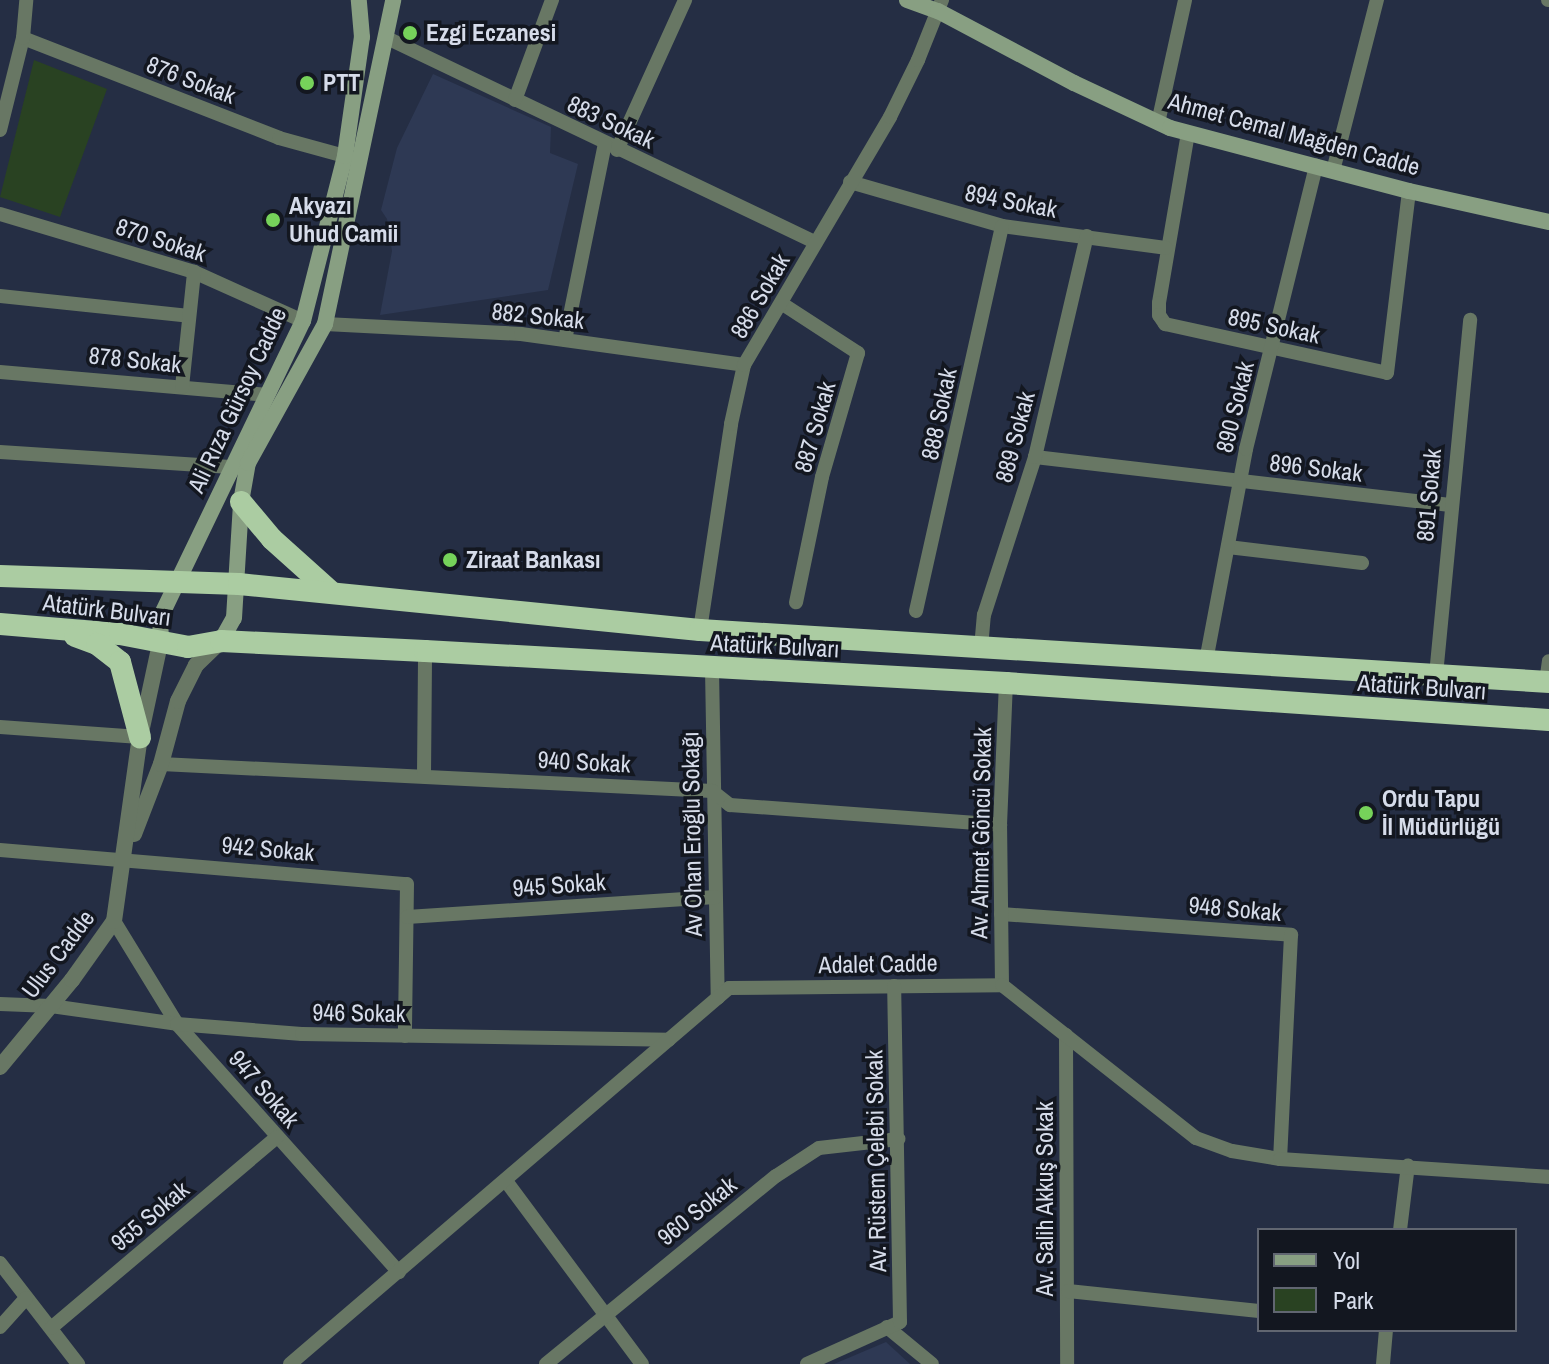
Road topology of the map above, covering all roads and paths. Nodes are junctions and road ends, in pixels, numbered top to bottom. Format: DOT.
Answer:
graph roads {
  1 [pos="26,0"];
  2 [pos="359,0"];
  3 [pos="393,0"];
  4 [pos="552,0"];
  5 [pos="685,0"];
  6 [pos="907,0"];
  7 [pos="1185,0"];
  8 [pos="1377,0"];
  9 [pos="940,5"];
  10 [pos="23,38"];
  11 [pos="387,38"];
  12 [pos="515,100"];
  13 [pos="1158,123"];
  14 [pos="0,130"];
  15 [pos="1188,133"];
  16 [pos="611,147"];
  17 [pos="345,156"];
  18 [pos="1316,166"];
  19 [pos="1333,171"];
  20 [pos="850,182"];
  21 [pos="1409,191"];
  22 [pos="0,214"];
  23 [pos="1549,222"];
  24 [pos="1002,226"];
  25 [pos="1087,236"];
  26 [pos="816,243"];
  27 [pos="1166,248"];
  28 [pos="194,272"];
  29 [pos="0,296"];
  30 [pos="781,303"];
  31 [pos="189,316"];
  32 [pos="1470,320"];
  33 [pos="303,321"];
  34 [pos="325,324"];
  35 [pos="565,340"];
  36 [pos="1273,348"];
  37 [pos="744,365"];
  38 [pos="0,372"];
  39 [pos="182,387"];
  40 [pos="266,395"];
  41 [pos="0,452"];
  42 [pos="1035,457"];
  43 [pos="231,467"];
  44 [pos="1240,481"];
  45 [pos="241,502"];
  46 [pos="1450,505"];
  47 [pos="1228,547"];
  48 [pos="1362,563"];
  49 [pos="0,576"];
  50 [pos="180,581"];
  51 [pos="239,584"];
  52 [pos="331,592"];
  53 [pos="796,602"];
  54 [pos="916,611"];
  55 [pos="0,624"];
  56 [pos="51,627"];
  57 [pos="700,630"];
  58 [pos="161,639"];
  59 [pos="221,641"];
  60 [pos="981,648"];
  61 [pos="425,651"];
  62 [pos="1206,661"];
  63 [pos="712,669"];
  64 [pos="1436,675"];
  65 [pos="1548,675"];
  66 [pos="1006,683"];
  67 [pos="1549,720"];
  68 [pos="0,727"];
  69 [pos="140,737"];
  70 [pos="161,764"];
  71 [pos="424,774"];
  72 [pos="712,791"];
  73 [pos="1000,825"];
  74 [pos="0,850"];
  75 [pos="125,858"];
  76 [pos="715,897"];
  77 [pos="1001,914"];
  78 [pos="407,917"];
  79 [pos="114,921"];
  80 [pos="1002,985"];
  81 [pos="894,986"];
  82 [pos="718,998"];
  83 [pos="0,1004"];
  84 [pos="51,1006"];
  85 [pos="177,1024"];
  86 [pos="1066,1035"];
  87 [pos="405,1036"];
  88 [pos="669,1040"];
  89 [pos="0,1067"];
  90 [pos="277,1137"];
  91 [pos="898,1139"];
  92 [pos="1280,1159"];
  93 [pos="1408,1165"];
  94 [pos="1549,1177"];
  95 [pos="506,1181"];
  96 [pos="1400,1228"];
  97 [pos="0,1263"];
  98 [pos="399,1272"];
  99 [pos="1068,1291"];
  100 [pos="26,1298"];
  101 [pos="1257,1311"];
  102 [pos="605,1312"];
  103 [pos="0,1327"];
  104 [pos="887,1327"];
  105 [pos="51,1328"];
  106 [pos="1386,1332"];
  107 [pos="78,1364"];
  108 [pos="290,1364"];
  109 [pos="546,1364"];
  110 [pos="642,1364"];
  111 [pos="807,1364"];
  112 [pos="932,1364"];
  113 [pos="1067,1364"];
  114 [pos="1383,1364"];
  1 -- 10 [label="street"];
  2 -- 17 [label="main road, Ali Rıza Gürsoy Cadde"];
  3 -- 11 [label="main road, Ali Rıza Gürsoy Cadde"];
  4 -- 12 [label="street"];
  5 -- 16 [label="street"];
  6 -- 9 [label="main road, Ahmet Cemal Mağden Cadde"];
  7 -- 13 [label="street"];
  8 -- 19 [label="street"];
  9 -- 13 [label="main road, Ahmet Cemal Mağden Cadde"];
  9 -- 20 [label="street, 886 Sokak"];
  10 -- 14 [label="street"];
  10 -- 17 [label="street, 876 Sokak"];
  11 -- 12 [label="street, 883 Sokak"];
  11 -- 34 [label="main road, Ali Rıza Gürsoy Cadde"];
  12 -- 16 [label="street, 883 Sokak"];
  13 -- 15 [label="main road, Ahmet Cemal Mağden Cadde"];
  15 -- 18 [label="main road, Ahmet Cemal Mağden Cadde"];
  15 -- 27 [label="street, 895 Sokak"];
  16 -- 26 [label="street, 883 Sokak"];
  16 -- 35 [label="street"];
  17 -- 33 [label="main road, Ali Rıza Gürsoy Cadde"];
  18 -- 19 [label="main road, Ahmet Cemal Mağden Cadde"];
  18 -- 36 [label="street, 890 Sokak"];
  19 -- 21 [label="main road, Ahmet Cemal Mağden Cadde"];
  20 -- 24 [label="street, 894 Sokak"];
  20 -- 26 [label="street, 886 Sokak"];
  21 -- 23 [label="main road, Ahmet Cemal Mağden Cadde"];
  21 -- 36 [label="street, 895 Sokak"];
  22 -- 28 [label="street, 870 Sokak"];
  24 -- 25 [label="street, 894 Sokak"];
  24 -- 54 [label="street, 888 Sokak"];
  25 -- 27 [label="street, 894 Sokak"];
  25 -- 42 [label="street, 889 Sokak"];
  26 -- 30 [label="street, 886 Sokak"];
  27 -- 36 [label="street, 895 Sokak"];
  28 -- 31 [label="street"];
  28 -- 33 [label="street, 870 Sokak"];
  29 -- 31 [label="street"];
  30 -- 37 [label="street, 886 Sokak"];
  30 -- 53 [label="street, 887 Sokak"];
  31 -- 39 [label="street"];
  32 -- 46 [label="street, 891 Sokak"];
  33 -- 40 [label="main road, Ali Rıza Gürsoy Cadde"];
  34 -- 35 [label="street, 882 Sokak"];
  34 -- 45 [label="main road, Ali Rıza Gürsoy Cadde"];
  35 -- 37 [label="street, 882 Sokak"];
  36 -- 44 [label="street, 890 Sokak"];
  37 -- 57 [label="street, 886 Sokak"];
  38 -- 39 [label="street, 878 Sokak"];
  39 -- 40 [label="street, 878 Sokak"];
  40 -- 43 [label="main road, Ali Rıza Gürsoy Cadde"];
  41 -- 43 [label="street"];
  42 -- 44 [label="street, 896 Sokak"];
  42 -- 60 [label="street, 889 Sokak"];
  43 -- 50 [label="main road, Ali Rıza Gürsoy Cadde"];
  44 -- 46 [label="street, 896 Sokak"];
  44 -- 47 [label="street, 890 Sokak"];
  45 -- 51 [label="main road, Ali Rıza Gürsoy Cadde"];
  45 -- 52 [label="highway"];
  46 -- 64 [label="street, 891 Sokak"];
  47 -- 48 [label="street"];
  47 -- 62 [label="street, 890 Sokak"];
  49 -- 50 [label="highway, Atatürk Bulvarı"];
  50 -- 51 [label="highway, Atatürk Bulvarı"];
  50 -- 58 [label="main road, Ali Rıza Gürsoy Cadde"];
  51 -- 52 [label="highway, Atatürk Bulvarı"];
  51 -- 59 [label="main road, Ali Rıza Gürsoy Cadde"];
  52 -- 57 [label="highway, Atatürk Bulvarı"];
  55 -- 56 [label="highway, Atatürk Bulvarı"];
  56 -- 58 [label="highway, Atatürk Bulvarı"];
  56 -- 69 [label="highway"];
  57 -- 60 [label="highway, Atatürk Bulvarı"];
  58 -- 59 [label="highway, Atatürk Bulvarı"];
  58 -- 69 [label="street, Ulus Cadde"];
  59 -- 61 [label="highway, Atatürk Bulvarı"];
  59 -- 70 [label="street, Ulus Cadde"];
  60 -- 62 [label="highway, Atatürk Bulvarı"];
  61 -- 63 [label="highway, Atatürk Bulvarı"];
  61 -- 71 [label="street"];
  62 -- 64 [label="highway, Atatürk Bulvarı"];
  63 -- 66 [label="highway, Atatürk Bulvarı"];
  63 -- 72 [label="street, Av Ohan Eroğlu Sokağı"];
  64 -- 65 [label="highway, Atatürk Bulvarı"];
  66 -- 67 [label="highway, Atatürk Bulvarı"];
  66 -- 73 [label="street, Av. Ahmet Göncü Sokak"];
  68 -- 69 [label="street"];
  69 -- 75 [label="street, Ulus Cadde"];
  70 -- 71 [label="street, 940 Sokak"];
  70 -- 75 [label="street, Ulus Cadde"];
  71 -- 72 [label="street, 940 Sokak"];
  72 -- 73 [label="street, 940 Sokak"];
  72 -- 76 [label="street, Av Ohan Eroğlu Sokağı"];
  73 -- 77 [label="street, Av. Ahmet Göncü Sokak"];
  74 -- 75 [label="street, 942 Sokak"];
  75 -- 78 [label="street, 942 Sokak"];
  75 -- 79 [label="street, Ulus Cadde"];
  76 -- 78 [label="street, 945 Sokak"];
  76 -- 82 [label="street, Av Ohan Eroğlu Sokağı"];
  77 -- 80 [label="street, Av. Ahmet Göncü Sokak"];
  77 -- 92 [label="street, 948 Sokak"];
  78 -- 87 [label="street"];
  79 -- 84 [label="street, Ulus Cadde"];
  79 -- 85 [label="street, 947 Sokak"];
  80 -- 81 [label="street, Adalet Cadde"];
  80 -- 86 [label="street"];
  81 -- 82 [label="street, Adalet Cadde"];
  81 -- 91 [label="street, Av. Rüstem Çelebi Sokak"];
  82 -- 88 [label="street, Adalet Cadde"];
  83 -- 84 [label="street, 946 Sokak"];
  84 -- 85 [label="street, 946 Sokak"];
  84 -- 89 [label="street, Ulus Cadde"];
  85 -- 87 [label="street, 946 Sokak"];
  85 -- 90 [label="street, 947 Sokak"];
  86 -- 92 [label="street"];
  86 -- 99 [label="street, Av. Salih Akkuş Sokak"];
  87 -- 88 [label="street, 946 Sokak"];
  88 -- 95 [label="street, Adalet Cadde"];
  90 -- 98 [label="street, 947 Sokak"];
  90 -- 105 [label="street, 955 Sokak"];
  91 -- 102 [label="street, 960 Sokak"];
  91 -- 104 [label="street, Av. Rüstem Çelebi Sokak"];
  92 -- 93 [label="street"];
  93 -- 94 [label="street"];
  93 -- 96 [label="street"];
  95 -- 98 [label="street, Adalet Cadde"];
  95 -- 102 [label="street"];
  97 -- 100 [label="street"];
  98 -- 108 [label="street, Adalet Cadde"];
  99 -- 101 [label="street"];
  99 -- 113 [label="street, Av. Salih Akkuş Sokak"];
  100 -- 103 [label="street"];
  100 -- 105 [label="street"];
  102 -- 109 [label="street, 960 Sokak"];
  102 -- 110 [label="street"];
  104 -- 111 [label="street"];
  104 -- 112 [label="street"];
  105 -- 107 [label="street"];
  106 -- 114 [label="street"];
}
